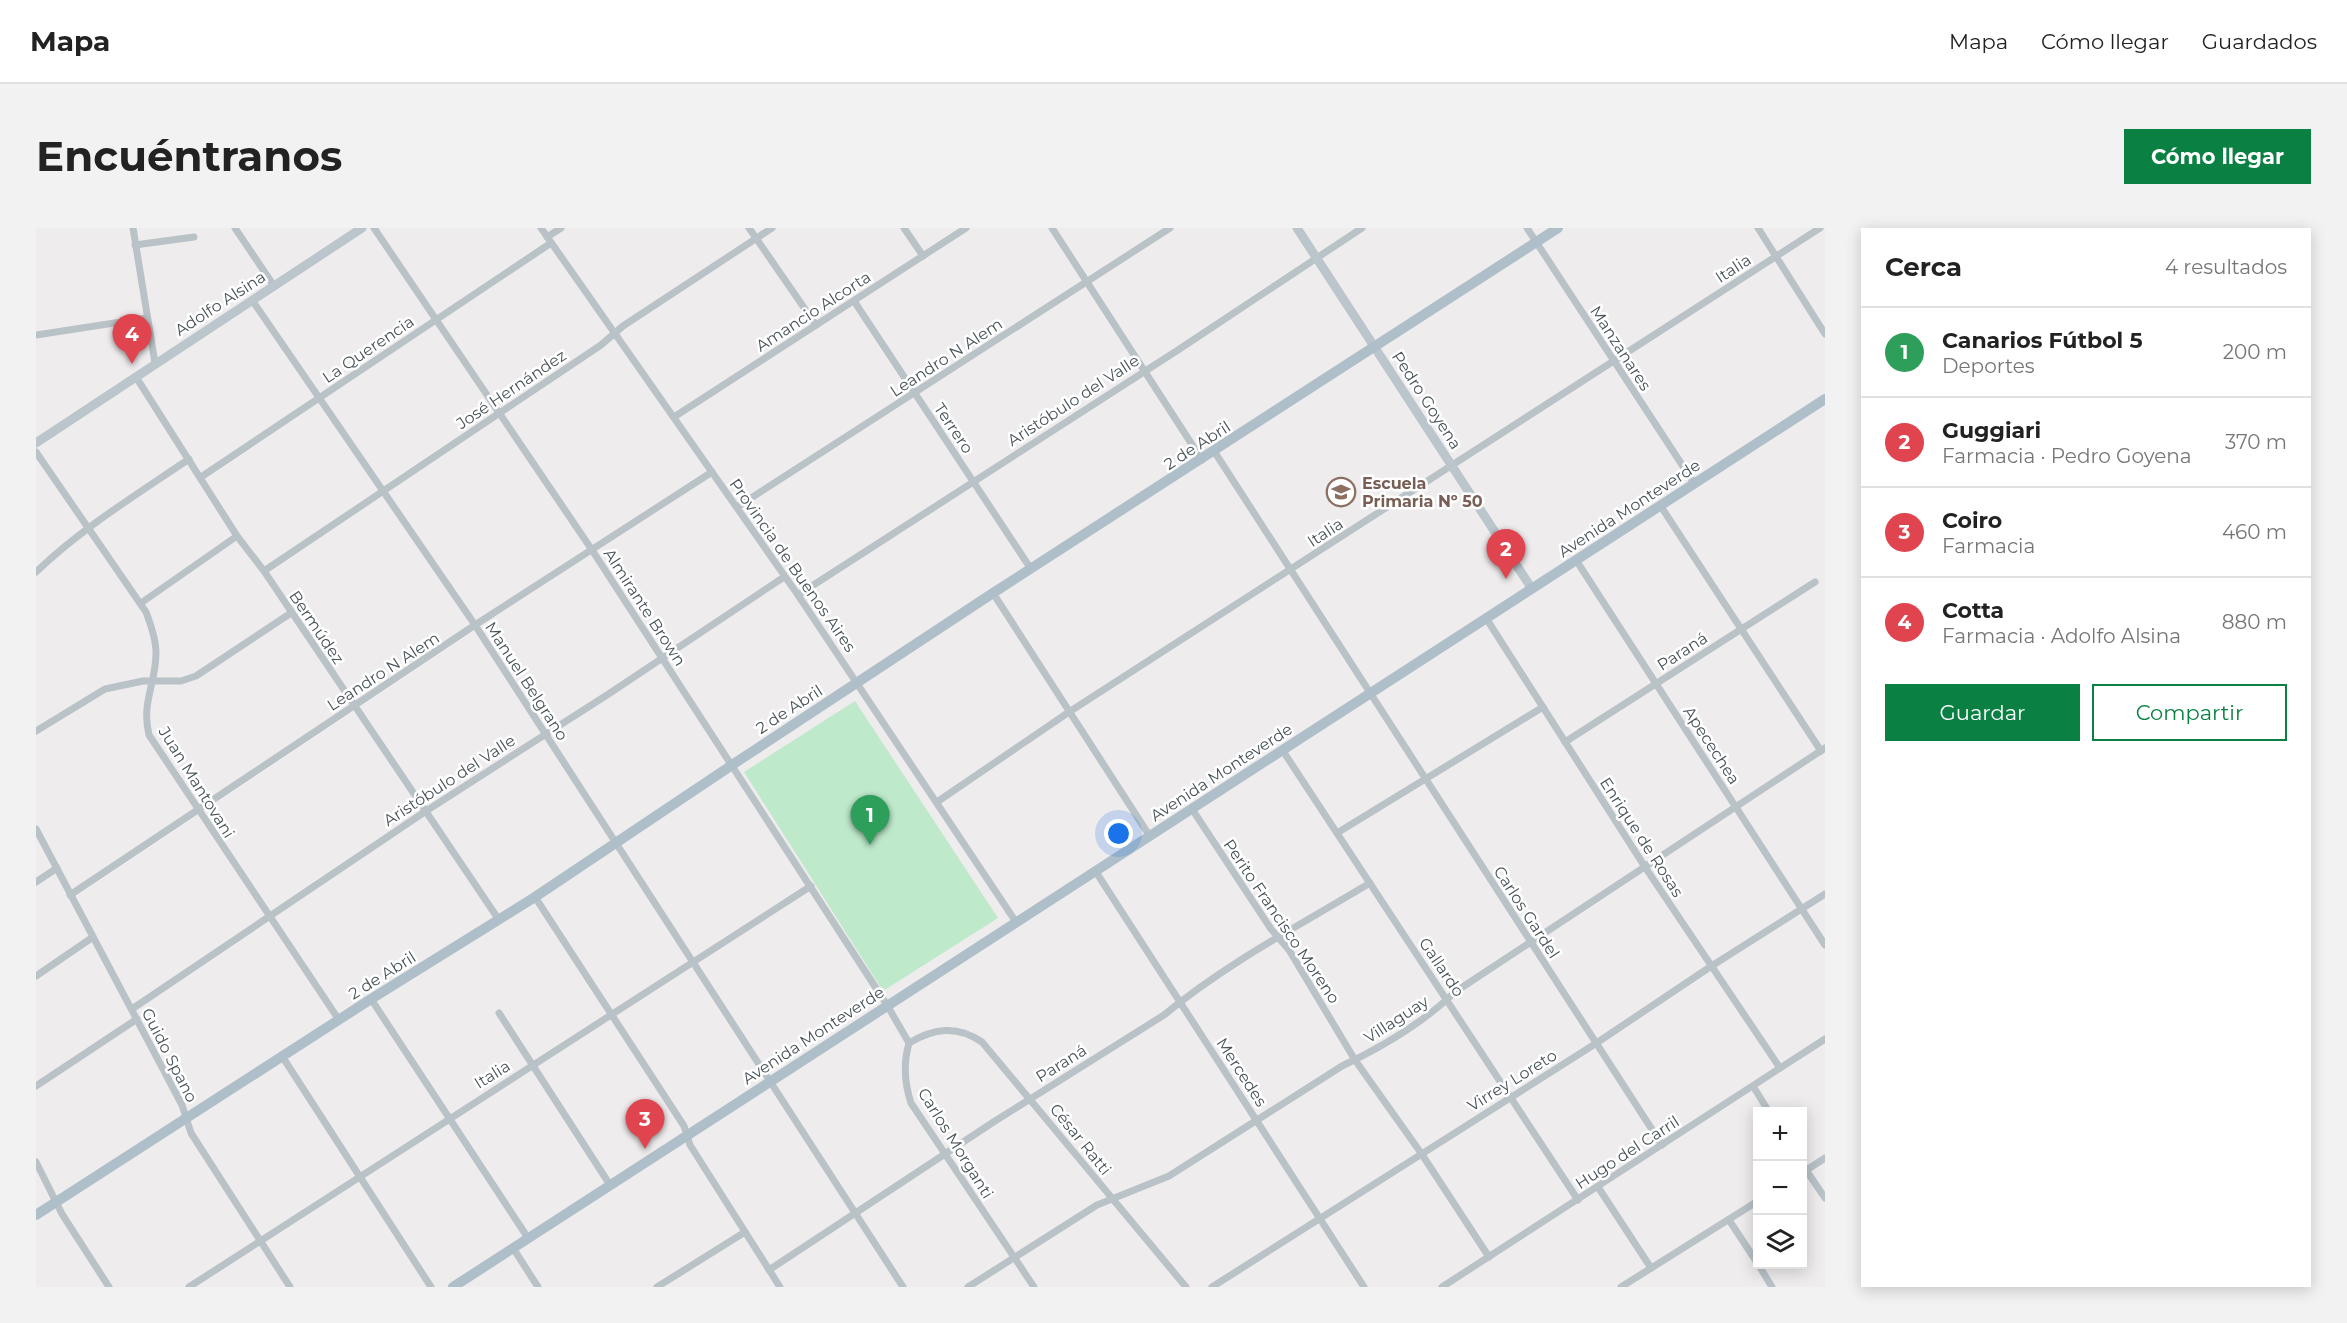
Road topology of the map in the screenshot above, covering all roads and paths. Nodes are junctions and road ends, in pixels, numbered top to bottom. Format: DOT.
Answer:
graph roads {
  1 [pos="133,228"];
  2 [pos="235,228"];
  3 [pos="362,228"];
  4 [pos="374,228"];
  5 [pos="541,228"];
  6 [pos="561,228"];
  7 [pos="749,228"];
  8 [pos="772,228"];
  9 [pos="904,228"];
  10 [pos="966,228"];
  11 [pos="1052,228"];
  12 [pos="1170,228"];
  13 [pos="1297,228"];
  14 [pos="1362,228"];
  15 [pos="1527,228"];
  16 [pos="1558,228"];
  17 [pos="1758,228"];
  18 [pos="1820,228"];
  19 [pos="194,237"];
  20 [pos="756,238"];
  21 [pos="549,240"];
  22 [pos="1536,242"];
  23 [pos="135,245"];
  24 [pos="922,256"];
  25 [pos="1776,256"];
  26 [pos="1316,258"];
  27 [pos="1086,282"];
  28 [pos="274,286"];
  29 [pos="252,300"];
  30 [pos="854,301"];
  31 [pos="147,318"];
  32 [pos="435,319"];
  33 [pos="816,325"];
  34 [pos="614,333"];
  35 [pos="1825,334"];
  36 [pos="36,335"];
  37 [pos="1374,347"];
  38 [pos="1613,360"];
  39 [pos="155,363"];
  40 [pos="1144,370"];
  41 [pos="136,377"];
  42 [pos="915,393"];
  43 [pos="320,398"];
  44 [pos="1825,399"];
  45 [pos="498,412"];
  46 [pos="674,417"];
  47 [pos="36,443"];
  48 [pos="36,452"];
  49 [pos="1214,452"];
  50 [pos="189,459"];
  51 [pos="1203,460"];
  52 [pos="1453,466"];
  53 [pos="712,472"];
  54 [pos="201,477"];
  55 [pos="973,480"];
  56 [pos="1694,483"];
  57 [pos="383,492"];
  58 [pos="1660,505"];
  59 [pos="736,507"];
  60 [pos="87,528"];
  61 [pos="237,536"];
  62 [pos="592,550"];
  63 [pos="1576,561"];
  64 [pos="1031,569"];
  65 [pos="1292,570"];
  66 [pos="264,571"];
  67 [pos="36,572"];
  68 [pos="784,577"];
  69 [pos="1815,582"];
  70 [pos="1532,589"];
  71 [pos="993,593"];
  72 [pos="798,595"];
  73 [pos="141,603"];
  74 [pos="291,613"];
  75 [pos="1486,618"];
  76 [pos="476,625"];
  77 [pos="1740,629"];
  78 [pos="662,659"];
  79 [pos="151,681"];
  80 [pos="858,683"];
  81 [pos="1656,684"];
  82 [pos="1371,693"];
  83 [pos="354,706"];
  84 [pos="1543,707"];
  85 [pos="1069,712"];
  86 [pos="36,731"];
  87 [pos="545,734"];
  88 [pos="1565,742"];
  89 [pos="1823,749"];
  90 [pos="1283,751"];
  91 [pos="732,765"];
  92 [pos="1425,780"];
  93 [pos="937,802"];
  94 [pos="1736,807"];
  95 [pos="1192,809"];
  96 [pos="197,810"];
  97 [pos="426,810"];
  98 [pos="36,829"];
  99 [pos="1337,833"];
  100 [pos="1149,835"];
  101 [pos="616,843"];
  102 [pos="1645,867"];
  103 [pos="57,868"];
  104 [pos="1096,872"];
  105 [pos="36,882"];
  106 [pos="1370,883"];
  107 [pos="811,886"];
  108 [pos="1825,894"];
  109 [pos="70,895"];
  110 [pos="535,897"];
  111 [pos="1802,908"];
  112 [pos="269,916"];
  113 [pos="499,920"];
  114 [pos="1016,922"];
  115 [pos="93,937"];
  116 [pos="1279,938"];
  117 [pos="1531,941"];
  118 [pos="1825,945"];
  119 [pos="691,961"];
  120 [pos="1710,966"];
  121 [pos="36,976"];
  122 [pos="371,999"];
  123 [pos="1448,999"];
  124 [pos="1180,1002"];
  125 [pos="886,1005"];
  126 [pos="132,1009"];
  127 [pos="499,1013"];
  128 [pos="611,1013"];
  129 [pos="137,1019"];
  130 [pos="339,1020"];
  131 [pos="1825,1039"];
  132 [pos="909,1043"];
  133 [pos="1595,1044"];
  134 [pos="282,1056"];
  135 [pos="1355,1060"];
  136 [pos="532,1065"];
  137 [pos="1780,1068"];
  138 [pos="770,1082"];
  139 [pos="36,1086"];
  140 [pos="1753,1086"];
  141 [pos="1031,1098"];
  142 [pos="1510,1098"];
  143 [pos="1766,1107"];
  144 [pos="449,1118"];
  145 [pos="186,1119"];
  146 [pos="1257,1120"];
  147 [pos="687,1136"];
  148 [pos="1662,1145"];
  149 [pos="1421,1153"];
  150 [pos="945,1155"];
  151 [pos="1825,1158"];
  152 [pos="36,1162"];
  153 [pos="1807,1167"];
  154 [pos="1807,1172"];
  155 [pos="358,1177"];
  156 [pos="610,1185"];
  157 [pos="1598,1188"];
  158 [pos="1112,1197"];
  159 [pos="1825,1198"];
  160 [pos="1578,1200"];
  161 [pos="56,1202"];
  162 [pos="1753,1205"];
  163 [pos="856,1214"];
  164 [pos="36,1215"];
  165 [pos="1319,1219"];
  166 [pos="1729,1220"];
  167 [pos="744,1232"];
  168 [pos="528,1238"];
  169 [pos="260,1241"];
  170 [pos="513,1248"];
  171 [pos="1753,1256"];
  172 [pos="1015,1257"];
  173 [pos="1489,1257"];
  174 [pos="1651,1268"];
  175 [pos="1761,1269"];
  176 [pos="769,1270"];
  177 [pos="109,1287"];
  178 [pos="189,1287"];
  179 [pos="290,1287"];
  180 [pos="431,1287"];
  181 [pos="453,1287"];
  182 [pos="538,1287"];
  183 [pos="657,1287"];
  184 [pos="780,1287"];
  185 [pos="903,1287"];
  186 [pos="968,1287"];
  187 [pos="1034,1287"];
  188 [pos="1186,1287"];
  189 [pos="1212,1287"];
  190 [pos="1364,1287"];
  191 [pos="1442,1287"];
  192 [pos="1621,1287"];
  193 [pos="1772,1287"];
  1 -- 23 [label="street"];
  2 -- 28 [label="street"];
  3 -- 28 [label="street, Adolfo Alsina"];
  4 -- 32 [label="street, Almirante Brown"];
  5 -- 21 [label="street, Provincia de Buenos Aires"];
  6 -- 21 [label="street, La Querencia"];
  7 -- 20 [label="street"];
  8 -- 20 [label="street, José Hernández"];
  9 -- 24 [label="street"];
  10 -- 24 [label="street, Amancio Alcorta"];
  11 -- 27 [label="street"];
  12 -- 27 [label="street, Leandro N Alem"];
  13 -- 26 [label="street, Pedro Goyena"];
  14 -- 26 [label="street, Aristóbulo del Valle"];
  15 -- 22 [label="street, Manzanares"];
  16 -- 22 [label="main road, 2 de Abril"];
  17 -- 25 [label="street"];
  18 -- 25 [label="street, Italia"];
  19 -- 23 [label="street"];
  20 -- 33 [label="street"];
  20 -- 34 [label="street, José Hernández"];
  21 -- 32 [label="street, La Querencia"];
  21 -- 34 [label="street, Provincia de Buenos Aires"];
  22 -- 37 [label="main road, 2 de Abril"];
  22 -- 38 [label="street, Manzanares"];
  23 -- 31 [label="street"];
  24 -- 30 [label="street, Amancio Alcorta"];
  25 -- 35 [label="street"];
  25 -- 38 [label="street, Italia"];
  26 -- 37 [label="street, Pedro Goyena"];
  26 -- 40 [label="street, Aristóbulo del Valle"];
  27 -- 40 [label="street"];
  27 -- 42 [label="street, Leandro N Alem"];
  28 -- 29 [label="street, Adolfo Alsina"];
  29 -- 39 [label="street, Adolfo Alsina"];
  29 -- 43 [label="street, Manuel Belgrano"];
  30 -- 33 [label="street, Amancio Alcorta"];
  30 -- 42 [label="street, Terrero"];
  31 -- 36 [label="street"];
  31 -- 39 [label="street"];
  32 -- 43 [label="street, La Querencia"];
  32 -- 45 [label="street, Almirante Brown"];
  33 -- 46 [label="street, Amancio Alcorta"];
  34 -- 45 [label="street, José Hernández"];
  34 -- 46 [label="street, Provincia de Buenos Aires"];
  37 -- 49 [label="main road, 2 de Abril"];
  37 -- 52 [label="street, Pedro Goyena"];
  38 -- 52 [label="street, Italia"];
  38 -- 56 [label="street, Manzanares"];
  39 -- 41 [label="street, Adolfo Alsina"];
  40 -- 51 [label="street"];
  40 -- 55 [label="street, Aristóbulo del Valle"];
  41 -- 47 [label="street, Adolfo Alsina"];
  41 -- 50 [label="street, Bermúdez"];
  42 -- 55 [label="street, Terrero"];
  42 -- 59 [label="street, Leandro N Alem"];
  43 -- 54 [label="street, La Querencia"];
  43 -- 57 [label="street, Manuel Belgrano"];
  44 -- 56 [label="main road, Avenida Monteverde"];
  45 -- 57 [label="street, José Hernández"];
  45 -- 62 [label="street, Almirante Brown"];
  46 -- 53 [label="street, Provincia de Buenos Aires"];
  48 -- 60 [label="street, Juan Mantovani"];
  49 -- 51 [label="main road, 2 de Abril"];
  49 -- 65 [label="street, Carlos Gardel"];
  50 -- 54 [label="street, Bermúdez"];
  50 -- 60 [label="street"];
  51 -- 64 [label="main road, 2 de Abril"];
  52 -- 65 [label="street, Italia"];
  52 -- 70 [label="street, Pedro Goyena"];
  53 -- 59 [label="street, Provincia de Buenos Aires"];
  53 -- 62 [label="street, Leandro N Alem"];
  54 -- 61 [label="street, Bermúdez"];
  55 -- 64 [label="street, Terrero"];
  55 -- 72 [label="street, Aristóbulo del Valle"];
  56 -- 58 [label="main road, Avenida Monteverde"];
  57 -- 66 [label="street, José Hernández"];
  57 -- 76 [label="street, Manuel Belgrano"];
  58 -- 63 [label="main road, Avenida Monteverde"];
  58 -- 77 [label="street"];
  59 -- 68 [label="street, Provincia de Buenos Aires"];
  60 -- 67 [label="street"];
  60 -- 73 [label="street, Juan Mantovani"];
  61 -- 66 [label="street, Bermúdez"];
  61 -- 73 [label="street"];
  62 -- 76 [label="street, Leandro N Alem"];
  62 -- 78 [label="street, Almirante Brown"];
  63 -- 70 [label="main road, Avenida Monteverde"];
  63 -- 81 [label="street, Apecechea"];
  64 -- 71 [label="main road, 2 de Abril"];
  65 -- 82 [label="street, Carlos Gardel"];
  65 -- 85 [label="street, Italia"];
  66 -- 74 [label="street, Bermúdez"];
  68 -- 72 [label="street, Provincia de Buenos Aires"];
  68 -- 78 [label="street, Aristóbulo del Valle"];
  69 -- 77 [label="street, Paraná"];
  70 -- 75 [label="main road, Avenida Monteverde"];
  71 -- 80 [label="main road, 2 de Abril"];
  71 -- 85 [label="street"];
  72 -- 80 [label="street, Provincia de Buenos Aires"];
  73 -- 79 [label="street, Juan Mantovani"];
  74 -- 79 [label="street"];
  74 -- 83 [label="street, Bermúdez"];
  75 -- 82 [label="main road, Avenida Monteverde"];
  75 -- 84 [label="street, Enrique de Rosas"];
  76 -- 83 [label="street, Leandro N Alem"];
  76 -- 87 [label="street, Manuel Belgrano"];
  77 -- 81 [label="street, Paraná"];
  77 -- 89 [label="street"];
  78 -- 87 [label="street, Aristóbulo del Valle"];
  78 -- 91 [label="street, Almirante Brown"];
  79 -- 86 [label="street"];
  79 -- 96 [label="street, Juan Mantovani"];
  80 -- 91 [label="main road, 2 de Abril"];
  80 -- 93 [label="street, Provincia de Buenos Aires"];
  81 -- 88 [label="street, Paraná"];
  81 -- 94 [label="street, Apecechea"];
  82 -- 90 [label="main road, Avenida Monteverde"];
  82 -- 92 [label="street, Carlos Gardel"];
  83 -- 96 [label="street, Leandro N Alem"];
  83 -- 97 [label="street, Bermúdez"];
  84 -- 88 [label="street, Enrique de Rosas"];
  84 -- 92 [label="street"];
  85 -- 93 [label="street, Italia"];
  85 -- 100 [label="street"];
  87 -- 97 [label="street, Aristóbulo del Valle"];
  87 -- 101 [label="street, Manuel Belgrano"];
  88 -- 102 [label="street, Enrique de Rosas"];
  89 -- 94 [label="street, Villaguay"];
  90 -- 95 [label="main road, Avenida Monteverde"];
  90 -- 99 [label="street, Gallardo"];
  91 -- 101 [label="main road, 2 de Abril"];
  91 -- 107 [label="street, Almirante Brown"];
  92 -- 99 [label="street"];
  92 -- 117 [label="street, Carlos Gardel"];
  93 -- 114 [label="street, Provincia de Buenos Aires"];
  94 -- 102 [label="street, Villaguay"];
  94 -- 111 [label="street, Apecechea"];
  95 -- 100 [label="main road, Avenida Monteverde"];
  95 -- 116 [label="street, Perito Francisco Moreno"];
  96 -- 109 [label="street, Leandro N Alem"];
  96 -- 112 [label="street, Juan Mantovani"];
  97 -- 112 [label="street, Aristóbulo del Valle"];
  97 -- 113 [label="street, Bermúdez"];
  98 -- 103 [label="street, Guido Spano"];
  99 -- 106 [label="street, Gallardo"];
  100 -- 104 [label="main road, Avenida Monteverde"];
  101 -- 110 [label="main road, 2 de Abril"];
  101 -- 119 [label="street, Manuel Belgrano"];
  102 -- 117 [label="street, Villaguay"];
  102 -- 120 [label="street, Enrique de Rosas"];
  103 -- 105 [label="street"];
  103 -- 109 [label="street, Guido Spano"];
  104 -- 114 [label="main road, Avenida Monteverde"];
  104 -- 124 [label="street, Mercedes"];
  106 -- 116 [label="street, Paraná"];
  106 -- 123 [label="street, Gallardo"];
  107 -- 119 [label="street, Italia"];
  107 -- 125 [label="street, Almirante Brown"];
  108 -- 111 [label="street, Virrey Loreto"];
  109 -- 115 [label="street, Guido Spano"];
  110 -- 113 [label="main road, 2 de Abril"];
  110 -- 128 [label="street"];
  111 -- 118 [label="street, Apecechea"];
  111 -- 120 [label="street, Virrey Loreto"];
  112 -- 126 [label="street, Aristóbulo del Valle"];
  112 -- 130 [label="street, Juan Mantovani"];
  113 -- 122 [label="main road, 2 de Abril"];
  114 -- 125 [label="main road, Avenida Monteverde"];
  115 -- 121 [label="street"];
  115 -- 126 [label="street, Guido Spano"];
  116 -- 124 [label="street, Paraná"];
  116 -- 135 [label="street, Perito Francisco Moreno"];
  117 -- 123 [label="street, Villaguay"];
  117 -- 133 [label="street, Carlos Gardel"];
  119 -- 128 [label="street, Italia"];
  119 -- 138 [label="street, Manuel Belgrano"];
  120 -- 133 [label="street, Virrey Loreto"];
  120 -- 137 [label="street, Enrique de Rosas"];
  122 -- 130 [label="main road, 2 de Abril"];
  122 -- 144 [label="street"];
  123 -- 135 [label="street, Villaguay"];
  123 -- 142 [label="street, Gallardo"];
  124 -- 141 [label="street, Paraná"];
  124 -- 146 [label="street, Mercedes"];
  125 -- 132 [label="street"];
  125 -- 138 [label="main road, Avenida Monteverde"];
  126 -- 129 [label="street, Guido Spano"];
  127 -- 136 [label="street"];
  128 -- 136 [label="street, Italia"];
  128 -- 147 [label="street"];
  129 -- 139 [label="street"];
  129 -- 145 [label="street, Guido Spano"];
  130 -- 134 [label="main road, 2 de Abril"];
  131 -- 137 [label="street, Hugo del Carril"];
  132 -- 141 [label="street, César Ratti"];
  132 -- 150 [label="street, Carlos Morganti"];
  133 -- 142 [label="street, Virrey Loreto"];
  133 -- 148 [label="street, Carlos Gardel"];
  134 -- 145 [label="main road, 2 de Abril"];
  134 -- 155 [label="street"];
  135 -- 146 [label="street, Villaguay"];
  135 -- 149 [label="street, Perito Francisco Moreno"];
  136 -- 144 [label="street, Italia"];
  136 -- 156 [label="street"];
  137 -- 140 [label="street, Hugo del Carril"];
  138 -- 147 [label="main road, Avenida Monteverde"];
  138 -- 163 [label="street, Manuel Belgrano"];
  140 -- 143 [label="street"];
  140 -- 148 [label="street, Hugo del Carril"];
  141 -- 150 [label="street, Paraná"];
  141 -- 158 [label="street, César Ratti"];
  142 -- 149 [label="street, Virrey Loreto"];
  142 -- 160 [label="street, Gallardo"];
  144 -- 155 [label="street, Italia"];
  144 -- 168 [label="street"];
  145 -- 161 [label="main road, 2 de Abril"];
  145 -- 169 [label="street, Guido Spano"];
  146 -- 158 [label="street, Villaguay"];
  146 -- 165 [label="street, Mercedes"];
  147 -- 156 [label="main road, Avenida Monteverde"];
  147 -- 167 [label="street"];
  148 -- 157 [label="street, Hugo del Carril"];
  149 -- 165 [label="street, Virrey Loreto"];
  149 -- 173 [label="street, Perito Francisco Moreno"];
  150 -- 163 [label="street, Paraná"];
  150 -- 172 [label="street, Carlos Morganti"];
  151 -- 153 [label="street"];
  152 -- 161 [label="street"];
  154 -- 159 [label="street"];
  155 -- 169 [label="street, Italia"];
  155 -- 180 [label="street"];
  156 -- 168 [label="main road, Avenida Monteverde"];
  157 -- 160 [label="street, Hugo del Carril"];
  157 -- 174 [label="street"];
  158 -- 172 [label="street, Villaguay"];
  158 -- 188 [label="street, César Ratti"];
  160 -- 173 [label="street, Hugo del Carril"];
  161 -- 164 [label="main road, 2 de Abril"];
  161 -- 177 [label="street"];
  162 -- 166 [label="street"];
  163 -- 176 [label="street, Paraná"];
  163 -- 185 [label="street, Manuel Belgrano"];
  165 -- 189 [label="street, Virrey Loreto"];
  165 -- 190 [label="street, Mercedes"];
  166 -- 171 [label="street"];
  166 -- 174 [label="street"];
  167 -- 176 [label="street"];
  167 -- 183 [label="street"];
  168 -- 170 [label="main road, Avenida Monteverde"];
  169 -- 178 [label="street, Italia"];
  169 -- 179 [label="street, Guido Spano"];
  170 -- 181 [label="main road, Avenida Monteverde"];
  170 -- 182 [label="street"];
  172 -- 186 [label="street, Villaguay"];
  172 -- 187 [label="street, Carlos Morganti"];
  173 -- 191 [label="street, Hugo del Carril"];
  174 -- 192 [label="street"];
  175 -- 193 [label="street"];
  176 -- 184 [label="street"];
}
